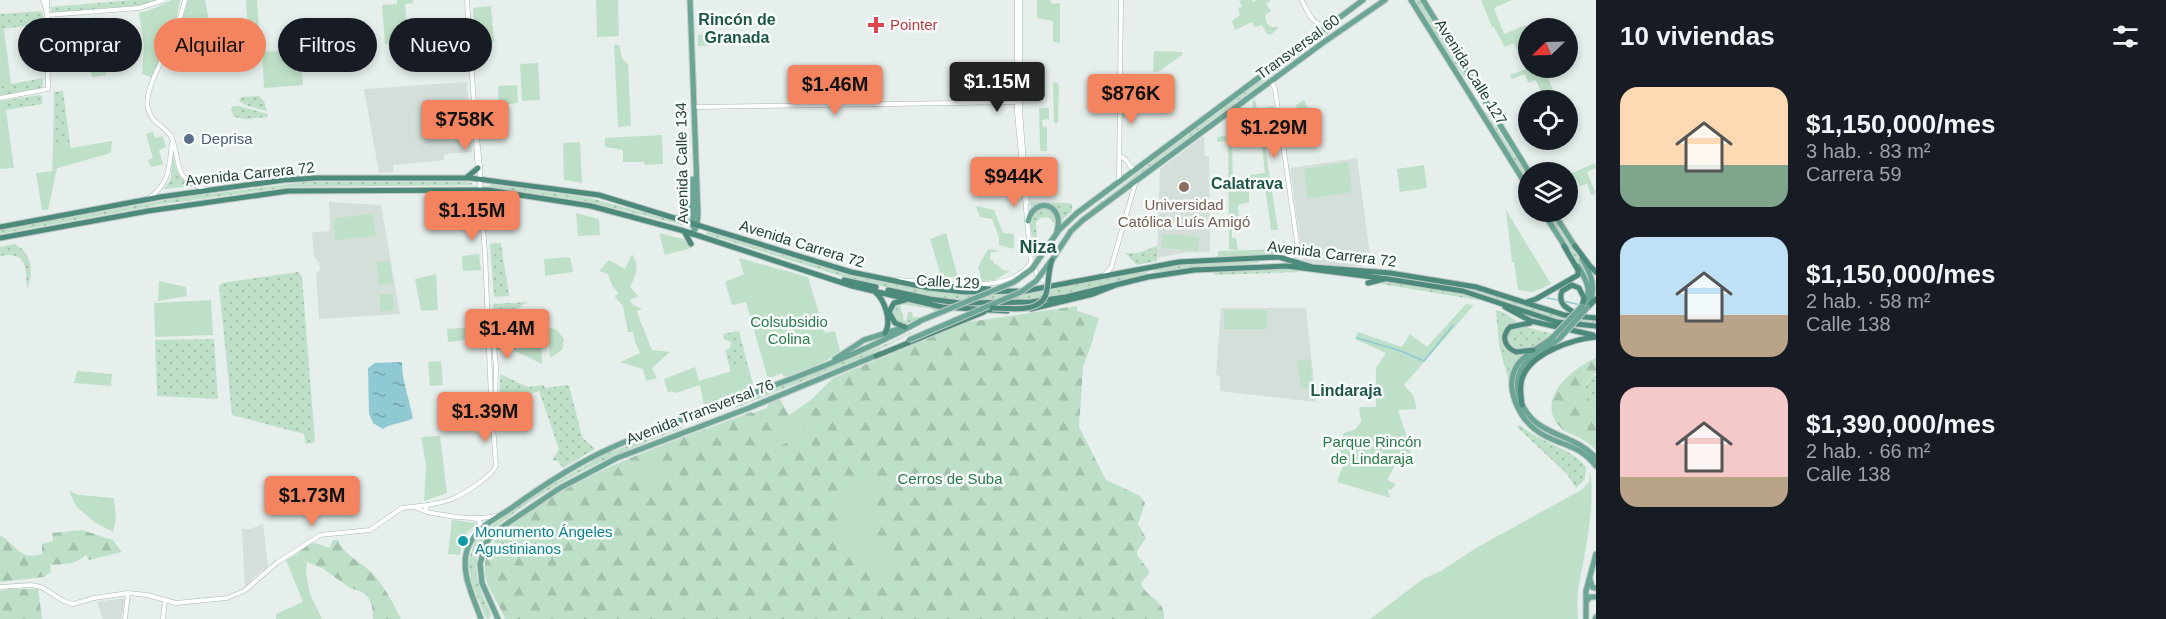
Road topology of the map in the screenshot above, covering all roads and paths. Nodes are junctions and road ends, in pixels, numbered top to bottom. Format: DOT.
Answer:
graph roads {
  1 [pos="43,0"];
  2 [pos="47,0"];
  3 [pos="164,0"];
  4 [pos="185,0"];
  5 [pos="467,0"];
  6 [pos="688,0"];
  7 [pos="1018,0"];
  8 [pos="1121,0"];
  9 [pos="1302,0"];
  10 [pos="1363,0"];
  11 [pos="1385,0"];
  12 [pos="1411,0"];
  13 [pos="1423,0"];
  14 [pos="48,15"];
  15 [pos="1328,27"];
  16 [pos="1271,81"];
  17 [pos="1467,89"];
  18 [pos="1481,95"];
  19 [pos="0,98"];
  20 [pos="1018,102"];
  21 [pos="694,107"];
  22 [pos="1480,111"];
  23 [pos="475,117"];
  24 [pos="1494,117"];
  25 [pos="172,139"];
  26 [pos="1120,156"];
  27 [pos="1523,162"];
  28 [pos="478,168"];
  29 [pos="1134,171"];
  30 [pos="1518,172"];
  31 [pos="466,178"];
  32 [pos="480,179"];
  33 [pos="1136,181"];
  34 [pos="1119,183"];
  35 [pos="480,190"];
  36 [pos="207,191"];
  37 [pos="500,192"];
  38 [pos="1116,195"];
  39 [pos="147,200"];
  40 [pos="693,201"];
  41 [pos="1128,203"];
  42 [pos="481,204"];
  43 [pos="677,218"];
  44 [pos="1028,221"];
  45 [pos="1549,222"];
  46 [pos="1559,222"];
  47 [pos="695,224"];
  48 [pos="0,227"];
  49 [pos="684,231"];
  50 [pos="692,234"];
  51 [pos="1056,234"];
  52 [pos="0,238"];
  53 [pos="692,244"];
  54 [pos="1564,246"];
  55 [pos="1575,246"];
  56 [pos="756,254"];
  57 [pos="1054,257"];
  58 [pos="1259,257"];
  59 [pos="1288,258"];
  60 [pos="1156,266"];
  61 [pos="1256,266"];
  62 [pos="1114,271"];
  63 [pos="1021,272"];
  64 [pos="1596,272"];
  65 [pos="1036,274"];
  66 [pos="1157,275"];
  67 [pos="884,279"];
  68 [pos="1388,279"];
  69 [pos="1368,283"];
  70 [pos="1057,285"];
  71 [pos="1116,285"];
  72 [pos="1005,286"];
  73 [pos="868,290"];
  74 [pos="1596,299"];
  75 [pos="488,301"];
  76 [pos="915,301"];
  77 [pos="1524,302"];
  78 [pos="1499,303"];
  79 [pos="1585,307"];
  80 [pos="991,310"];
  81 [pos="1586,318"];
  82 [pos="1596,318"];
  83 [pos="920,322"];
  84 [pos="1537,323"];
  85 [pos="905,327"];
  86 [pos="885,333"];
  87 [pos="1595,333"];
  88 [pos="1558,337"];
  89 [pos="909,340"];
  90 [pos="1533,350"];
  91 [pos="876,356"];
  92 [pos="829,364"];
  93 [pos="490,366"];
  94 [pos="496,366"];
  95 [pos="1522,405"];
  96 [pos="494,421"];
  97 [pos="1596,458"];
  98 [pos="1596,466"];
  99 [pos="428,505"];
  100 [pos="410,506"];
  101 [pos="427,512"];
  102 [pos="504,513"];
  103 [pos="466,517"];
  104 [pos="1596,554"];
  105 [pos="465,561"];
  106 [pos="1590,577"];
  107 [pos="0,587"];
  108 [pos="1596,588"];
  109 [pos="128,593"];
  110 [pos="1596,597"];
  111 [pos="165,600"];
  112 [pos="1586,603"];
  113 [pos="125,619"];
  114 [pos="163,619"];
  115 [pos="481,619"];
  116 [pos="498,619"];
  117 [pos="1586,619"];
  1 -- 14 [label="main road"];
  2 -- 14 [label="main road"];
  3 -- 14 [label="main road"];
  4 -- 25 [label="main road"];
  5 -- 23 [label="main road"];
  6 -- 21 [label="main road, Avenida Calle 134"];
  6 -- 40 [label="main road, Avenida Calle 134"];
  7 -- 20 [label="main road"];
  8 -- 26 [label="main road"];
  9 -- 15 [label="main road"];
  10 -- 15 [label="main road, Transversal 60"];
  11 -- 16 [label="main road, Transversal 60"];
  12 -- 17 [label="main road, Avenida Calle 127"];
  13 -- 18 [label="main road, Avenida Calle 127"];
  14 -- 19 [label="main road"];
  15 -- 29 [label="main road, Transversal 60"];
  16 -- 33 [label="main road, Transversal 60"];
  16 -- 59 [label="main road"];
  17 -- 18 [label="main road"];
  17 -- 22 [label="main road, Avenida Calle 127"];
  18 -- 24 [label="main road, Avenida Calle 127"];
  20 -- 21 [label="main road"];
  20 -- 44 [label="main road"];
  20 -- 63 [label="main road"];
  21 -- 47 [label="main road, Avenida Calle 134"];
  22 -- 24 [label="main road"];
  22 -- 30 [label="main road, Avenida Calle 127"];
  23 -- 28 [label="main road"];
  23 -- 32 [label="main road"];
  24 -- 27 [label="main road, Avenida Calle 127"];
  25 -- 36 [label="main road"];
  25 -- 39 [label="main road"];
  26 -- 29 [label="main road"];
  26 -- 34 [label="main road"];
  28 -- 31 [label="highway"];
  28 -- 32 [label="main road"];
  29 -- 34 [label="main road, Transversal 60"];
  31 -- 32 [label="highway, Avenida Carrera 72"];
  31 -- 36 [label="highway, Avenida Carrera 72"];
  32 -- 35 [label="main road"];
  32 -- 43 [label="highway, Avenida Carrera 72"];
  33 -- 38 [label="main road, Transversal 60"];
  33 -- 41 [label="main road"];
  34 -- 51 [label="main road, Transversal 60"];
  35 -- 37 [label="highway, Avenida Carrera 72"];
  35 -- 42 [label="main road"];
  35 -- 52 [label="highway, Avenida Carrera 72"];
  36 -- 39 [label="highway, Avenida Carrera 72"];
  37 -- 42 [label="highway"];
  37 -- 49 [label="highway, Avenida Carrera 72"];
  38 -- 41 [label="main road"];
  38 -- 57 [label="main road, Transversal 60"];
  39 -- 48 [label="highway, Avenida Carrera 72"];
  40 -- 43 [label="main road"];
  40 -- 47 [label="main road, Avenida Calle 134"];
  41 -- 62 [label="main road"];
  42 -- 75 [label="main road"];
  43 -- 47 [label="highway, Avenida Carrera 72"];
  44 -- 51 [label="main road"];
  44 -- 65 [label="main road"];
  45 -- 54 [label="main road"];
  46 -- 55 [label="main road"];
  47 -- 50 [label="main road, Avenida Calle 134"];
  47 -- 67 [label="highway, Avenida Carrera 72"];
  49 -- 50 [label="highway, Avenida Carrera 72"];
  49 -- 53 [label="highway"];
  50 -- 56 [label="highway, Avenida Carrera 72"];
  51 -- 72 [label="main road, Transversal 60, bridge"];
  54 -- 77 [label="highway"];
  54 -- 79 [label="main road"];
  55 -- 64 [label="highway"];
  55 -- 79 [label="main road"];
  56 -- 71 [label="highway, Avenida Carrera 72"];
  56 -- 73 [label="highway, Avenida Carrera 72"];
  57 -- 80 [label="highway, bridge"];
  57 -- 89 [label="main road, Transversal 60, bridge"];
  58 -- 59 [label="highway, Avenida Carrera 72"];
  58 -- 60 [label="highway, Avenida Carrera 72"];
  58 -- 61 [label="highway"];
  59 -- 77 [label="highway, Avenida Carrera 72"];
  60 -- 62 [label="highway, Avenida Carrera 72"];
  60 -- 66 [label="highway"];
  61 -- 66 [label="highway, Avenida Carrera 72"];
  61 -- 68 [label="highway, Avenida Carrera 72"];
  62 -- 70 [label="highway, Avenida Carrera 72"];
  63 -- 65 [label="main road"];
  63 -- 67 [label="main road, Calle 129"];
  65 -- 70 [label="main road"];
  66 -- 71 [label="highway, Avenida Carrera 72"];
  67 -- 70 [label="highway, Avenida Carrera 72"];
  67 -- 72 [label="highway, bridge"];
  68 -- 69 [label="highway"];
  68 -- 78 [label="highway, Avenida Carrera 72"];
  71 -- 80 [label="highway, Avenida Carrera 72"];
  72 -- 83 [label="main road, Transversal 60, bridge"];
  73 -- 76 [label="highway, Avenida Carrera 72"];
  73 -- 86 [label="highway"];
  74 -- 79 [label="highway"];
  75 -- 93 [label="main road"];
  75 -- 94 [label="main road"];
  76 -- 80 [label="highway, Avenida Carrera 72"];
  76 -- 85 [label="highway"];
  77 -- 81 [label="highway, Avenida Carrera 72"];
  78 -- 84 [label="highway, Avenida Carrera 72"];
  78 -- 87 [label="highway, Avenida Carrera 72"];
  79 -- 81 [label="highway"];
  79 -- 88 [label="main road, bridge"];
  80 -- 91 [label="highway"];
  81 -- 82 [label="highway, Avenida Carrera 72"];
  83 -- 85 [label="main road, Avenida Transversal 76"];
  83 -- 92 [label="main road, Avenida Transversal 76"];
  84 -- 87 [label="highway, Avenida Carrera 72"];
  84 -- 90 [label="highway"];
  85 -- 86 [label="main road, Avenida Transversal 76"];
  86 -- 92 [label="main road, Avenida Transversal 76"];
  87 -- 95 [label="highway"];
  88 -- 90 [label="main road"];
  88 -- 95 [label="main road"];
  89 -- 91 [label="main road, Avenida Transversal 76"];
  90 -- 98 [label="main road"];
  91 -- 116 [label="main road, Avenida Transversal 76"];
  92 -- 102 [label="main road, Avenida Transversal 76"];
  93 -- 94 [label="main road"];
  93 -- 96 [label="main road"];
  94 -- 96 [label="main road"];
  95 -- 97 [label="main road"];
  96 -- 99 [label="main road"];
  99 -- 100 [label="main road"];
  99 -- 101 [label="main road"];
  100 -- 101 [label="main road"];
  100 -- 111 [label="main road"];
  101 -- 103 [label="main road"];
  102 -- 103 [label="main road"];
  102 -- 105 [label="main road, Avenida Transversal 76"];
  103 -- 105 [label="main road"];
  104 -- 106 [label="main road"];
  105 -- 115 [label="main road"];
  106 -- 108 [label="main road"];
  106 -- 112 [label="main road"];
  107 -- 109 [label="main road"];
  109 -- 111 [label="main road"];
  109 -- 113 [label="main road"];
  110 -- 112 [label="main road"];
  111 -- 114 [label="main road"];
  112 -- 117 [label="main road"];
}
